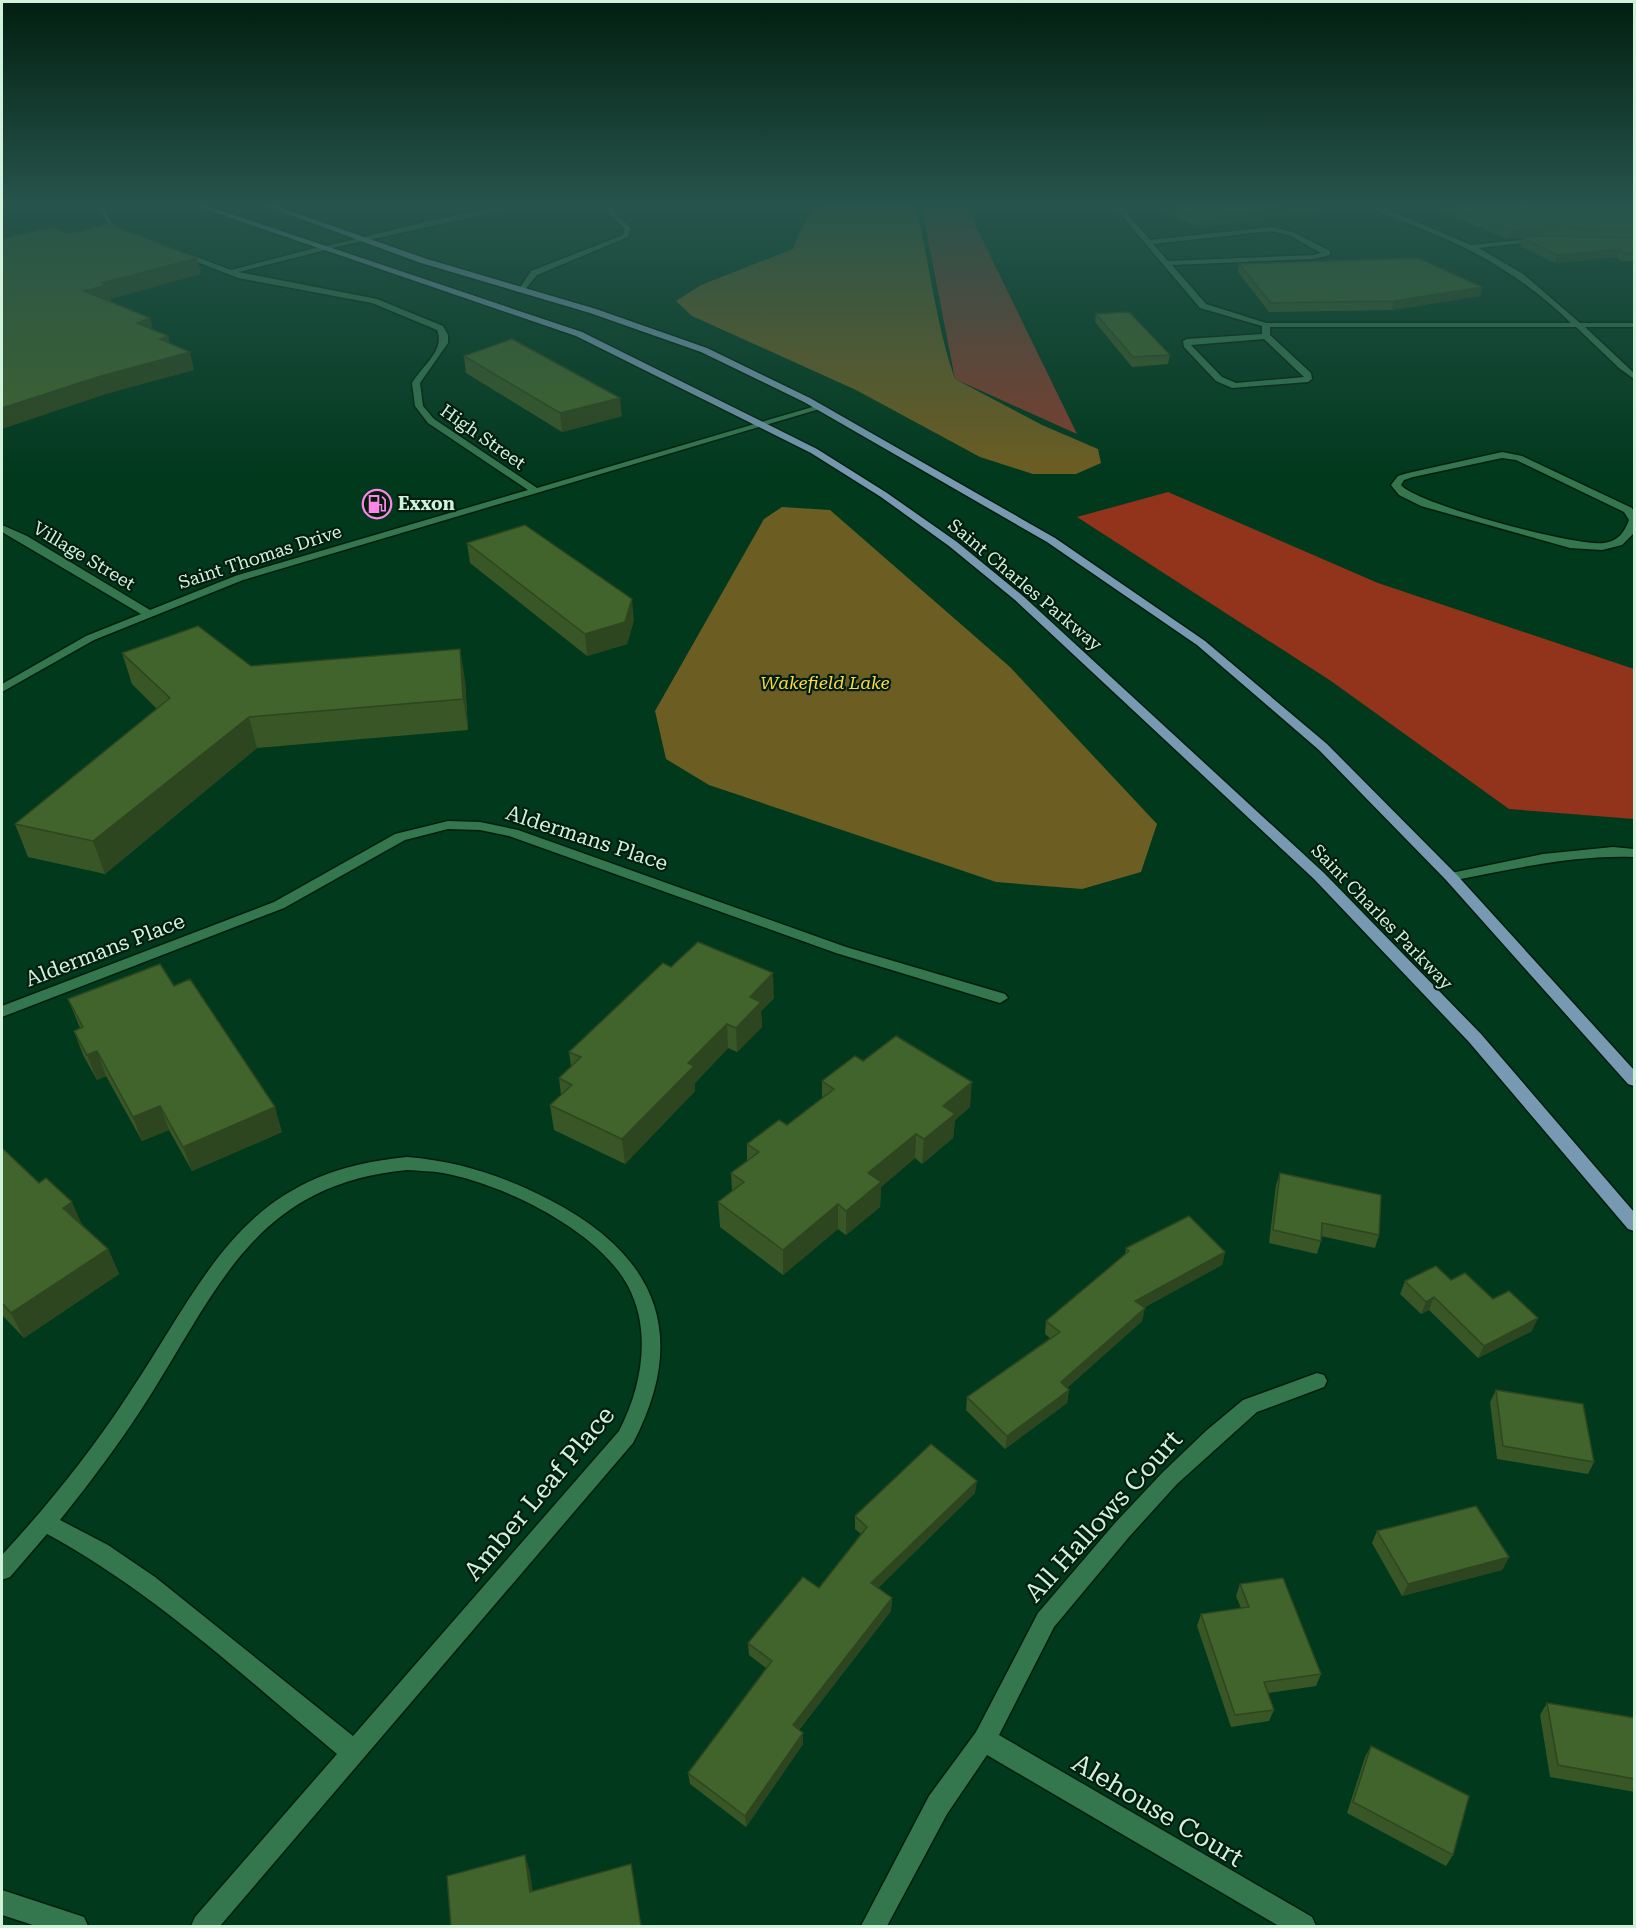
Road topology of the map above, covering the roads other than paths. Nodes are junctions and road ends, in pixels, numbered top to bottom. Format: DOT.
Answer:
graph roads {
  1 [pos="339,294"];
  2 [pos="460,294"];
  3 [pos="534,294"];
  4 [pos="1191,294"];
  5 [pos="1543,294"];
  6 [pos="1266,325"];
  7 [pos="1575,325"];
  8 [pos="1635,325"];
  9 [pos="1266,336"];
  10 [pos="1635,377"];
  11 [pos="819,408"];
  12 [pos="763,424"];
  13 [pos="534,490"];
  14 [pos="2,528"];
  15 [pos="1618,543"];
  16 [pos="1635,548"];
  17 [pos="149,614"];
  18 [pos="2,689"];
  19 [pos="1635,853"];
  20 [pos="1451,877"];
  21 [pos="1000,998"];
  22 [pos="2,1012"];
  23 [pos="1635,1080"];
  24 [pos="1635,1224"];
  25 [pos="1317,1381"];
  26 [pos="46,1523"];
  27 [pos="2,1570"];
  28 [pos="984,1740"];
  29 [pos="354,1752"];
  30 [pos="2,1903"];
  31 [pos="75,1926"];
  32 [pos="204,1926"];
  33 [pos="874,1926"];
  34 [pos="1303,1926"];
  1 -- 13 [label="street, High Street"];
  2 -- 12 [label="main road, Saint Charles Parkway"];
  3 -- 11 [label="main road, Saint Charles Parkway"];
  4 -- 6 [label="street"];
  5 -- 7 [label="street"];
  6 -- 7 [label="street"];
  6 -- 9 [label="street"];
  7 -- 8 [label="street"];
  7 -- 10 [label="street"];
  9 -- 9 [label="street"];
  11 -- 12 [label="street, Saint Thomas Drive"];
  11 -- 20 [label="main road, Saint Charles Parkway"];
  12 -- 13 [label="street, Saint Thomas Drive"];
  12 -- 24 [label="main road, Saint Charles Parkway"];
  13 -- 17 [label="street, Saint Thomas Drive"];
  14 -- 17 [label="street, Village Street"];
  15 -- 15 [label="street"];
  15 -- 16 [label="street"];
  17 -- 18 [label="street, Saint Thomas Drive"];
  19 -- 20 [label="street"];
  20 -- 23 [label="main road, Saint Charles Parkway"];
  21 -- 22 [label="street, Aldermans Place"];
  25 -- 28 [label="street, All Hallows Court"];
  26 -- 27 [label="street, Amber Leaf Place"];
  26 -- 29 [label="street"];
  26 -- 29 [label="street, Amber Leaf Place"];
  28 -- 33 [label="street, All Hallows Court"];
  28 -- 34 [label="street, Alehouse Court"];
  29 -- 32 [label="street, Amber Leaf Place"];
  30 -- 31 [label="street"];
}
